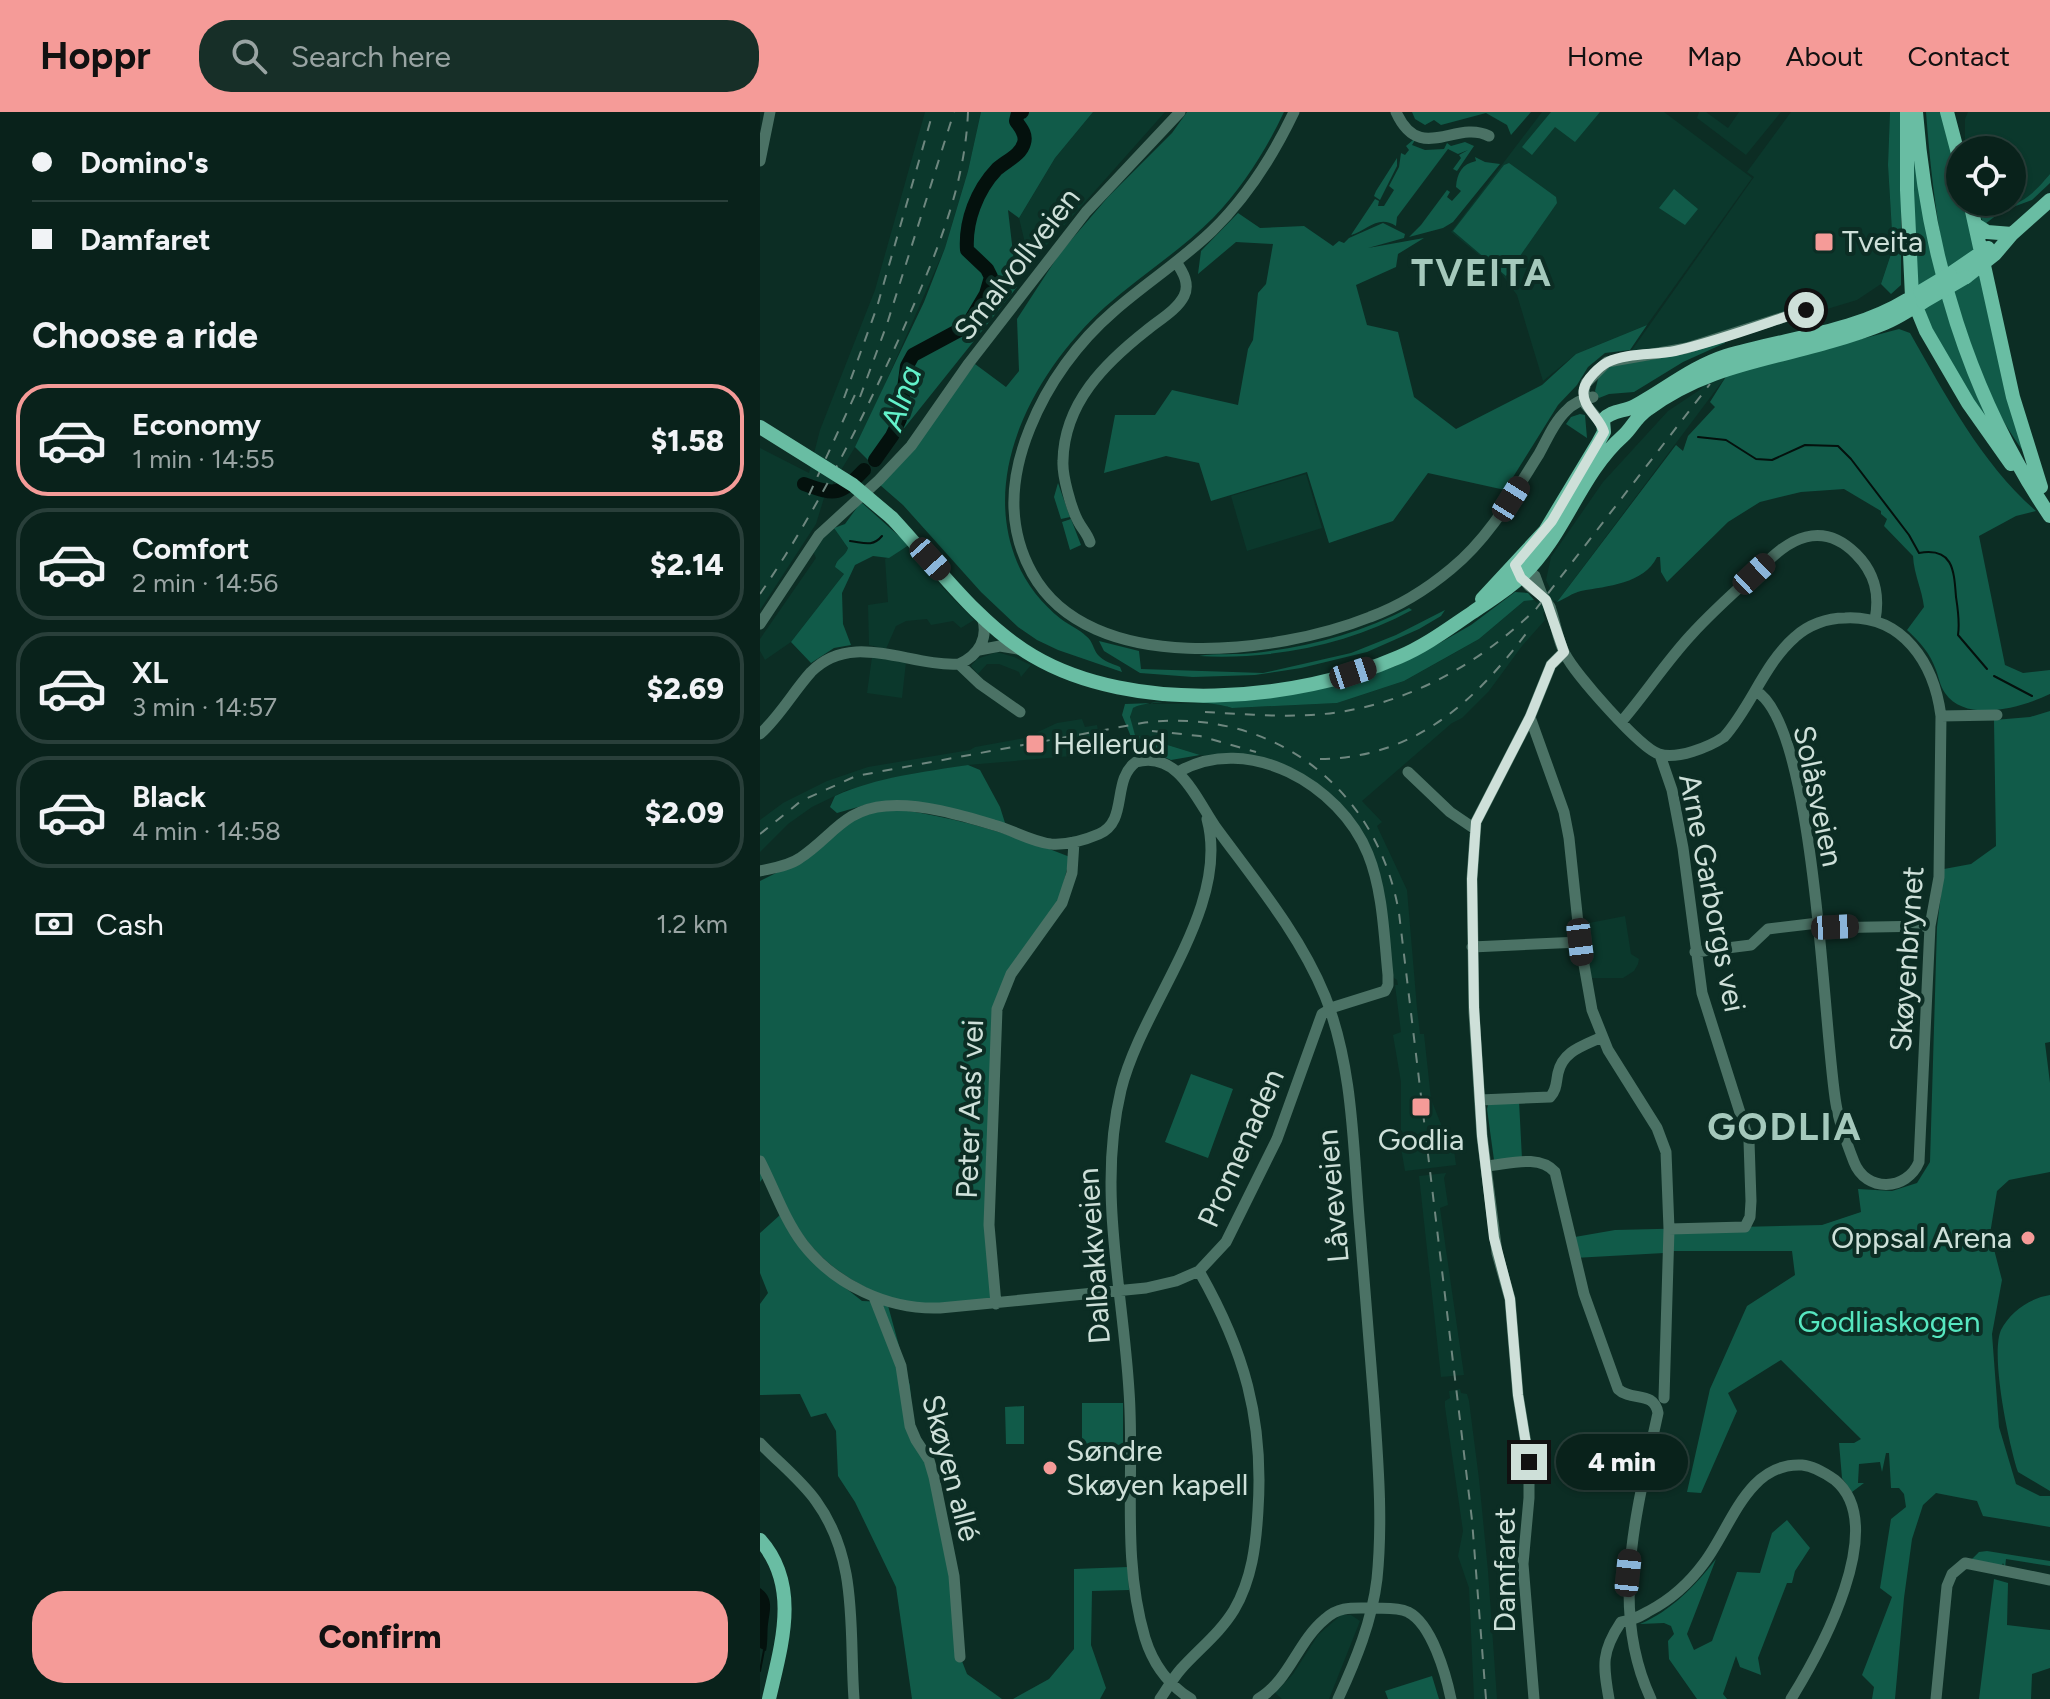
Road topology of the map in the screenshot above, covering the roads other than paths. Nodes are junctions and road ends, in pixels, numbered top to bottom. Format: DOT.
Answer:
graph roads {
  1 [pos="770,112"];
  2 [pos="1180,112"];
  3 [pos="1294,112"];
  4 [pos="1396,112"];
  5 [pos="1907,112"];
  6 [pos="1916,112"];
  7 [pos="1922,112"];
  8 [pos="1947,112"];
  9 [pos="1489,136"];
  10 [pos="1953,136"];
  11 [pos="760,161"];
  12 [pos="1928,200"];
  13 [pos="2050,200"];
  14 [pos="1974,216"];
  15 [pos="1976,225"];
  16 [pos="2012,234"];
  17 [pos="1981,260"];
  18 [pos="1176,262"];
  19 [pos="1920,308"];
  20 [pos="1806,310"];
  21 [pos="1892,320"];
  22 [pos="1589,398"];
  23 [pos="1616,412"];
  24 [pos="760,427"];
  25 [pos="1603,428"];
  26 [pos="1624,432"];
  27 [pos="2036,488"];
  28 [pos="2050,502"];
  29 [pos="2050,516"];
  30 [pos="1090,542"];
  31 [pos="1521,571"];
  32 [pos="980,613"];
  33 [pos="1875,620"];
  34 [pos="760,624"];
  35 [pos="979,650"];
  36 [pos="1024,650"];
  37 [pos="1564,652"];
  38 [pos="959,664"];
  39 [pos="1756,691"];
  40 [pos="1020,712"];
  41 [pos="1997,715"];
  42 [pos="1941,716"];
  43 [pos="1530,717"];
  44 [pos="1622,721"];
  45 [pos="760,734"];
  46 [pos="1660,755"];
  47 [pos="1178,772"];
  48 [pos="1408,772"];
  49 [pos="1205,811"];
  50 [pos="1475,829"];
  51 [pos="1074,842"];
  52 [pos="760,871"];
  53 [pos="1818,926"];
  54 [pos="1930,926"];
  55 [pos="1580,942"];
  56 [pos="1472,947"];
  57 [pos="1695,952"];
  58 [pos="1329,1009"];
  59 [pos="1602,1037"];
  60 [pos="1480,1100"];
  61 [pos="760,1161"];
  62 [pos="1487,1166"];
  63 [pos="1886,1185"];
  64 [pos="1669,1229"];
  65 [pos="1199,1271"];
  66 [pos="1119,1290"];
  67 [pos="874,1297"];
  68 [pos="996,1304"];
  69 [pos="1664,1398"];
  70 [pos="760,1443"];
  71 [pos="760,1540"];
  72 [pos="2050,1580"];
  73 [pos="1372,1608"];
  74 [pos="1630,1622"];
  75 [pos="960,1657"];
  76 [pos="1171,1684"];
  77 [pos="769,1699"];
  78 [pos="854,1699"];
  79 [pos="1160,1699"];
  80 [pos="1191,1699"];
  81 [pos="1258,1699"];
  82 [pos="1338,1699"];
  83 [pos="1451,1699"];
  84 [pos="1534,1699"];
  85 [pos="1609,1699"];
  86 [pos="1651,1699"];
  87 [pos="1791,1699"];
  88 [pos="1936,1699"];
  1 -- 11 [label="street"];
  2 -- 34 [label="street, Smalvollveien"];
  3 -- 18 [label="street"];
  4 -- 9 [label="street"];
  5 -- 19 [label="main road"];
  6 -- 12 [label="main road"];
  7 -- 12 [label="main road"];
  8 -- 10 [label="main road"];
  12 -- 27 [label="main road"];
  13 -- 16 [label="main road"];
  14 -- 15 [label="main road"];
  15 -- 16 [label="main road"];
  15 -- 17 [label="main road"];
  16 -- 17 [label="main road"];
  17 -- 19 [label="main road, bridge"];
  17 -- 27 [label="main road"];
  18 -- 22 [label="street"];
  18 -- 30 [label="street"];
  19 -- 21 [label="main road"];
  19 -- 21 [label="main road"];
  19 -- 23 [label="main road"];
  19 -- 27 [label="main road"];
  20 -- 22 [label="street"];
  21 -- 26 [label="main road"];
  22 -- 23 [label="street"];
  22 -- 25 [label="street"];
  23 -- 25 [label="main road"];
  23 -- 26 [label="main road"];
  24 -- 32 [label="main road, bridge"];
  25 -- 26 [label="main road"];
  25 -- 31 [label="main road"];
  26 -- 31 [label="main road"];
  27 -- 28 [label="main road"];
  27 -- 29 [label="main road"];
  31 -- 36 [label="main road"];
  31 -- 37 [label="street, bridge"];
  32 -- 35 [label="street"];
  32 -- 36 [label="main road"];
  33 -- 39 [label="street"];
  33 -- 42 [label="street, Skøyenbrynet"];
  33 -- 44 [label="street"];
  35 -- 36 [label="street"];
  35 -- 38 [label="street"];
  37 -- 43 [label="street, Damfaret"];
  37 -- 44 [label="street"];
  38 -- 40 [label="street"];
  38 -- 45 [label="street"];
  39 -- 46 [label="street"];
  39 -- 53 [label="street, Solåsveien"];
  41 -- 42 [label="street"];
  42 -- 54 [label="street, Skøyenbrynet"];
  43 -- 50 [label="street, Damfaret"];
  43 -- 55 [label="street"];
  44 -- 46 [label="street"];
  46 -- 57 [label="street, Arne Garborgs vei"];
  47 -- 49 [label="street, Låveveien"];
  47 -- 51 [label="street"];
  47 -- 58 [label="street"];
  48 -- 50 [label="street"];
  49 -- 58 [label="street, Låveveien"];
  49 -- 66 [label="street, Dalbakkveien"];
  50 -- 56 [label="street, Damfaret"];
  51 -- 52 [label="street"];
  51 -- 68 [label="street, Peter Aas’ vei"];
  53 -- 54 [label="street"];
  53 -- 57 [label="street"];
  53 -- 63 [label="street, Solåsveien"];
  54 -- 63 [label="street, Skøyenbrynet"];
  55 -- 56 [label="street"];
  55 -- 59 [label="street"];
  56 -- 60 [label="street, Damfaret"];
  57 -- 64 [label="street, Arne Garborgs vei"];
  58 -- 65 [label="street, Promenaden"];
  58 -- 73 [label="street, Låveveien"];
  59 -- 60 [label="street"];
  59 -- 64 [label="street"];
  60 -- 62 [label="street, Damfaret"];
  61 -- 67 [label="street, Promenaden"];
  62 -- 74 [label="street"];
  62 -- 84 [label="street, Damfaret"];
  64 -- 69 [label="street"];
  65 -- 66 [label="street, Promenaden"];
  65 -- 76 [label="street"];
  66 -- 68 [label="street, Promenaden"];
  66 -- 76 [label="street, Dalbakkveien"];
  67 -- 68 [label="street, Promenaden"];
  67 -- 75 [label="street, Skøyen allé"];
  70 -- 78 [label="street"];
  71 -- 77 [label="main road"];
  72 -- 88 [label="street"];
  73 -- 81 [label="street"];
  73 -- 82 [label="street, Låveveien"];
  73 -- 83 [label="street"];
  74 -- 85 [label="street"];
  74 -- 86 [label="street"];
  74 -- 87 [label="street"];
  76 -- 79 [label="street"];
  76 -- 80 [label="street, Dalbakkveien"];
}
